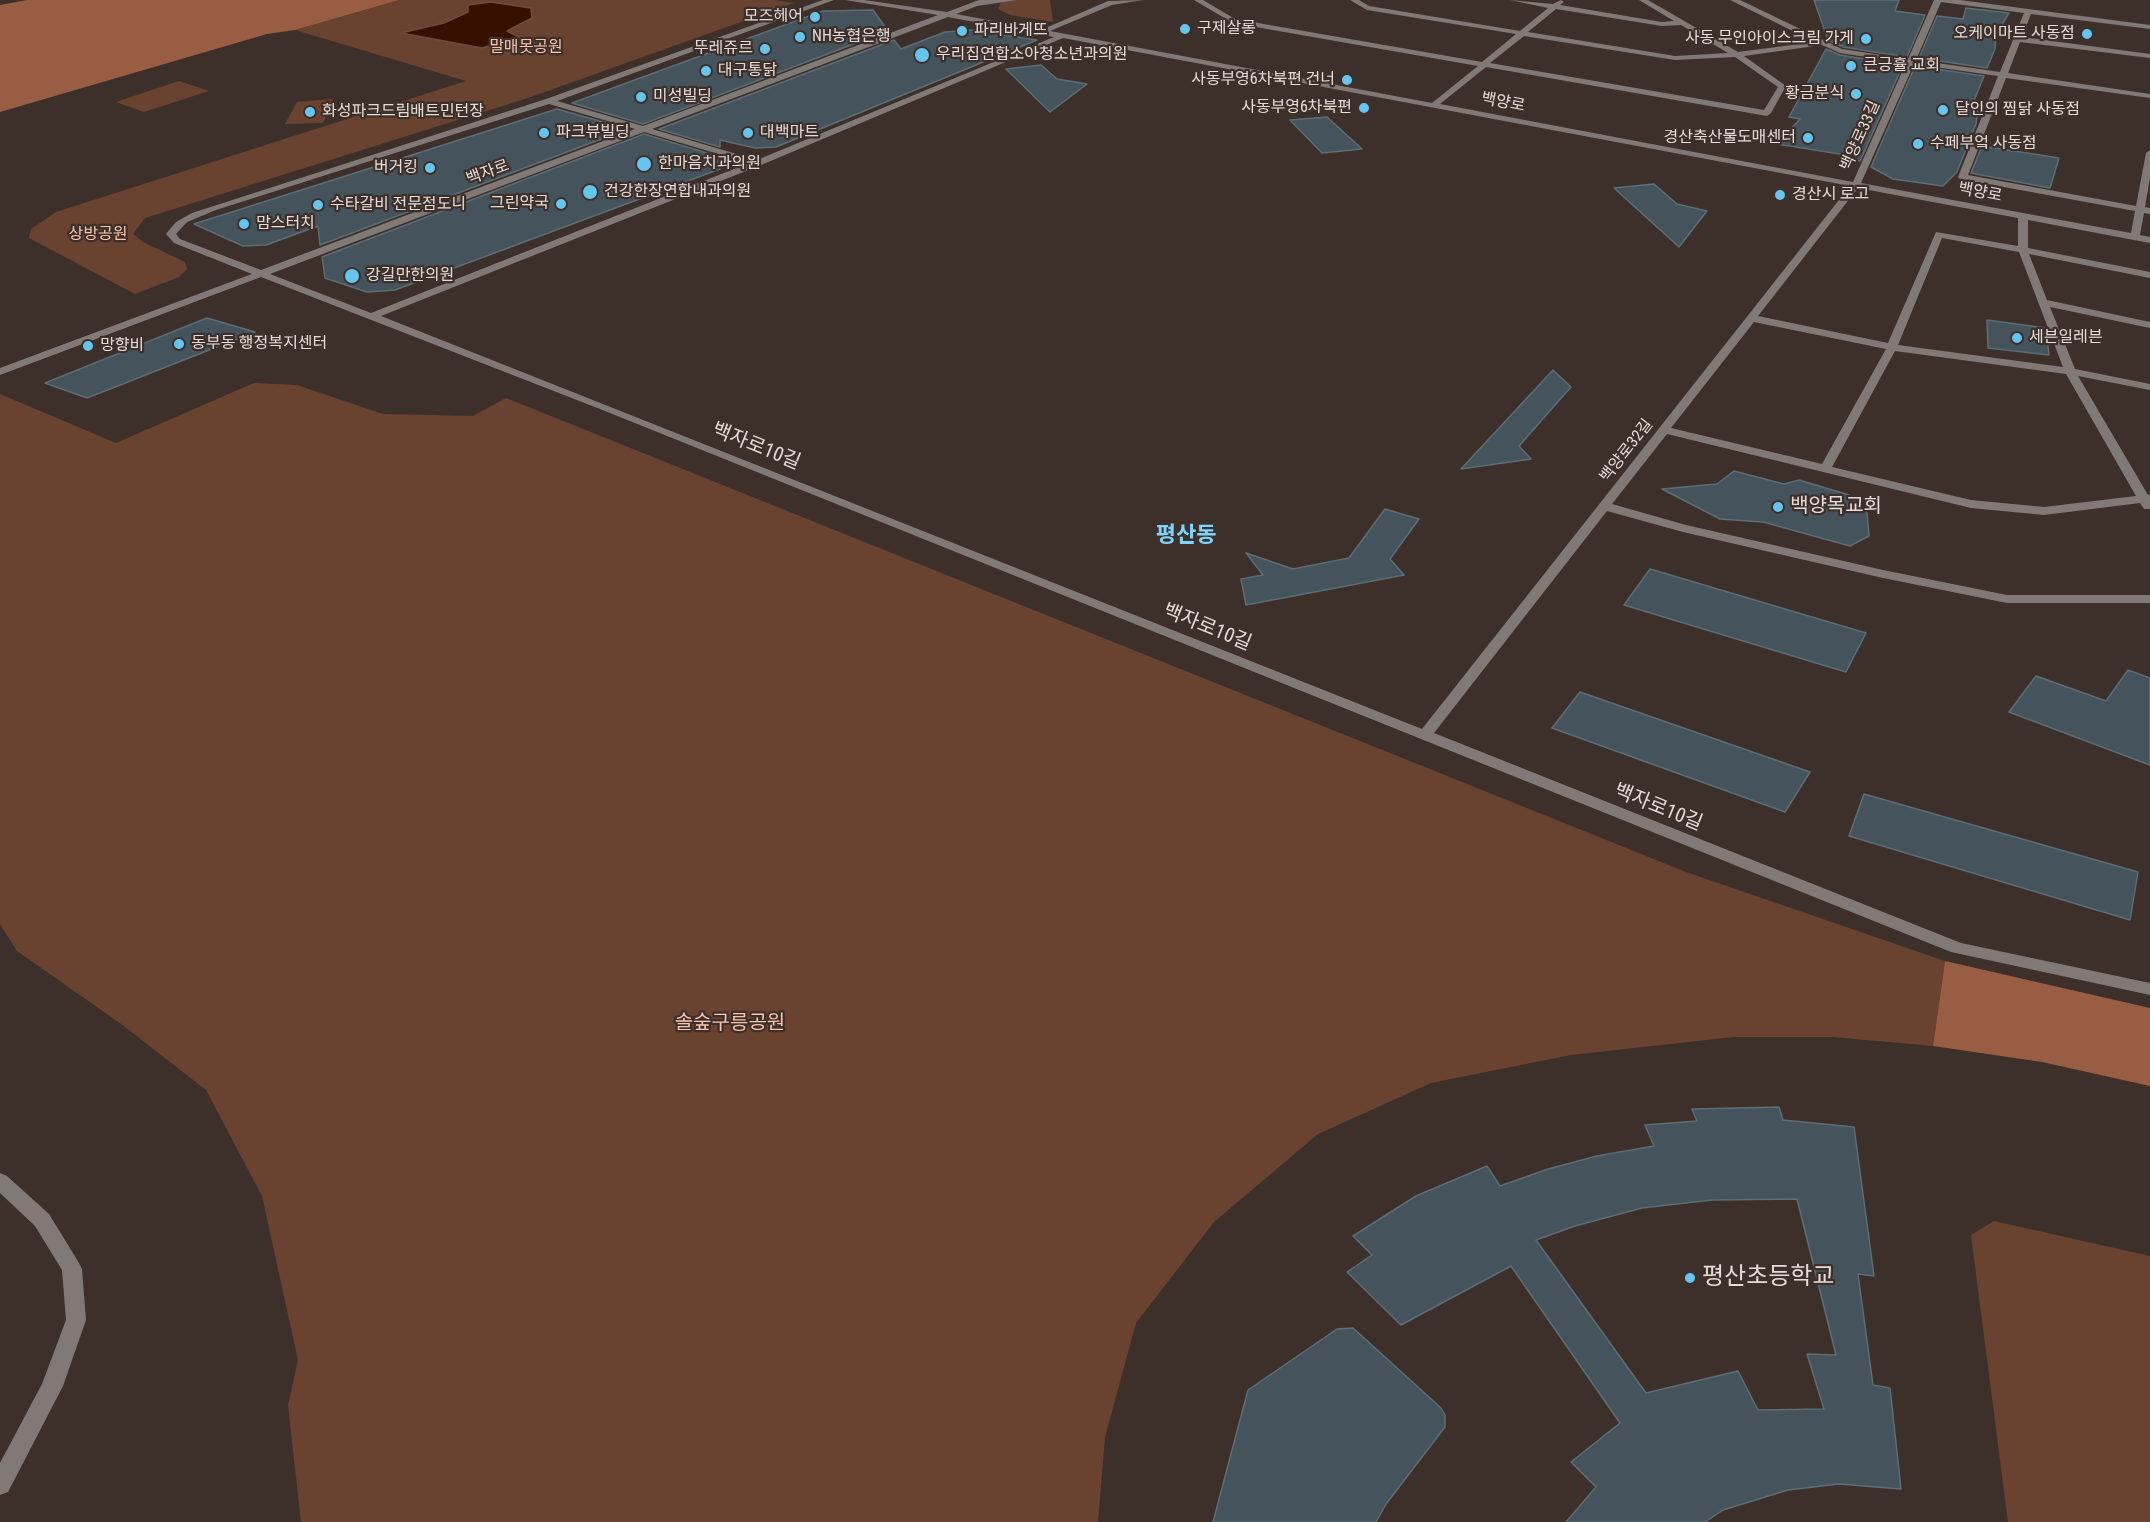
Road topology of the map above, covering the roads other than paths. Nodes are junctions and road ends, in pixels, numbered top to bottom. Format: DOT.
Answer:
graph roads {
  1 [pos="830,0"];
  2 [pos="849,0"];
  3 [pos="986,0"];
  4 [pos="1013,0"];
  5 [pos="1139,0"];
  6 [pos="1198,0"];
  7 [pos="1354,0"];
  8 [pos="1514,0"];
  9 [pos="1562,0"];
  10 [pos="1642,0"];
  11 [pos="1734,0"];
  12 [pos="1938,0"];
  13 [pos="1943,0"];
  14 [pos="976,4"];
  15 [pos="1555,6"];
  16 [pos="2028,11"];
  17 [pos="950,15"];
  18 [pos="1681,23"];
  19 [pos="2150,27"];
  20 [pos="1042,32"];
  21 [pos="1522,33"];
  22 [pos="1062,36"];
  23 [pos="2017,39"];
  24 [pos="1822,43"];
  25 [pos="1737,56"];
  26 [pos="2150,56"];
  27 [pos="1911,62"];
  28 [pos="1485,63"];
  29 [pos="2003,75"];
  30 [pos="2150,96"];
  31 [pos="549,101"];
  32 [pos="1433,106"];
  33 [pos="647,130"];
  34 [pos="2150,153"];
  35 [pos="758,164"];
  36 [pos="1856,185"];
  37 [pos="2145,210"];
  38 [pos="2024,216"];
  39 [pos="2134,237"];
  40 [pos="2150,240"];
  41 [pos="2023,251"];
  42 [pos="258,273"];
  43 [pos="2150,275"];
  44 [pos="2043,302"];
  45 [pos="370,317"];
  46 [pos="1751,318"];
  47 [pos="2150,325"];
  48 [pos="1892,347"];
  49 [pos="2070,371"];
  50 [pos="0,372"];
  51 [pos="2150,387"];
  52 [pos="1664,430"];
  53 [pos="1826,469"];
  54 [pos="2148,502"];
  55 [pos="1604,506"];
  56 [pos="2150,599"];
  57 [pos="1424,736"];
  58 [pos="2150,989"];
  59 [pos="0,1181"];
  60 [pos="0,1485"];
  1 -- 31 [label="street"];
  2 -- 17 [label="street, 백양로"];
  3 -- 14 [label="street, 백자로"];
  4 -- 14 [label="street"];
  5 -- 20 [label="street"];
  6 -- 28 [label="street"];
  7 -- 21 [label="street"];
  8 -- 15 [label="street"];
  9 -- 15 [label="street"];
  10 -- 18 [label="street"];
  11 -- 24 [label="street"];
  12 -- 27 [label="street, 백양로33길"];
  13 -- 16 [label="street"];
  14 -- 17 [label="street, 백자로"];
  15 -- 18 [label="street"];
  15 -- 21 [label="street"];
  16 -- 19 [label="street"];
  16 -- 23 [label="street"];
  17 -- 20 [label="street, 백양로"];
  17 -- 33 [label="street, 백자로"];
  18 -- 25 [label="street"];
  20 -- 22 [label="street, 백양로"];
  21 -- 25 [label="street"];
  21 -- 28 [label="street"];
  22 -- 32 [label="street, 백양로"];
  22 -- 35 [label="street"];
  23 -- 26 [label="street"];
  23 -- 29 [label="street"];
  24 -- 25 [label="street"];
  24 -- 27 [label="street"];
  25 -- 28 [label="street"];
  27 -- 29 [label="street"];
  27 -- 36 [label="street, 백양로33길"];
  28 -- 32 [label="street"];
  29 -- 30 [label="street"];
  29 -- 37 [label="street"];
  31 -- 33 [label="street"];
  31 -- 42 [label="street, 백자로10길"];
  32 -- 36 [label="street, 백양로"];
  33 -- 35 [label="street"];
  33 -- 42 [label="street, 백자로"];
  34 -- 37 [label="street"];
  35 -- 45 [label="street"];
  36 -- 38 [label="street, 백양로"];
  36 -- 46 [label="street, 백양로32길"];
  37 -- 39 [label="street"];
  38 -- 39 [label="street, 백양로"];
  38 -- 41 [label="street"];
  39 -- 40 [label="street, 백양로"];
  41 -- 43 [label="street"];
  41 -- 44 [label="street"];
  41 -- 48 [label="street"];
  42 -- 45 [label="street, 백자로10길"];
  42 -- 50 [label="street, 백자로"];
  44 -- 47 [label="street"];
  44 -- 49 [label="street"];
  45 -- 57 [label="street, 백자로10길"];
  46 -- 48 [label="street"];
  46 -- 52 [label="street, 백양로32길"];
  48 -- 49 [label="street"];
  48 -- 53 [label="street"];
  49 -- 51 [label="street"];
  49 -- 54 [label="street"];
  52 -- 53 [label="street"];
  52 -- 55 [label="street, 백양로32길"];
  53 -- 54 [label="street"];
  55 -- 56 [label="street"];
  55 -- 57 [label="street, 백양로32길"];
  57 -- 58 [label="street, 백자로10길"];
  59 -- 60 [label="street"];
}
